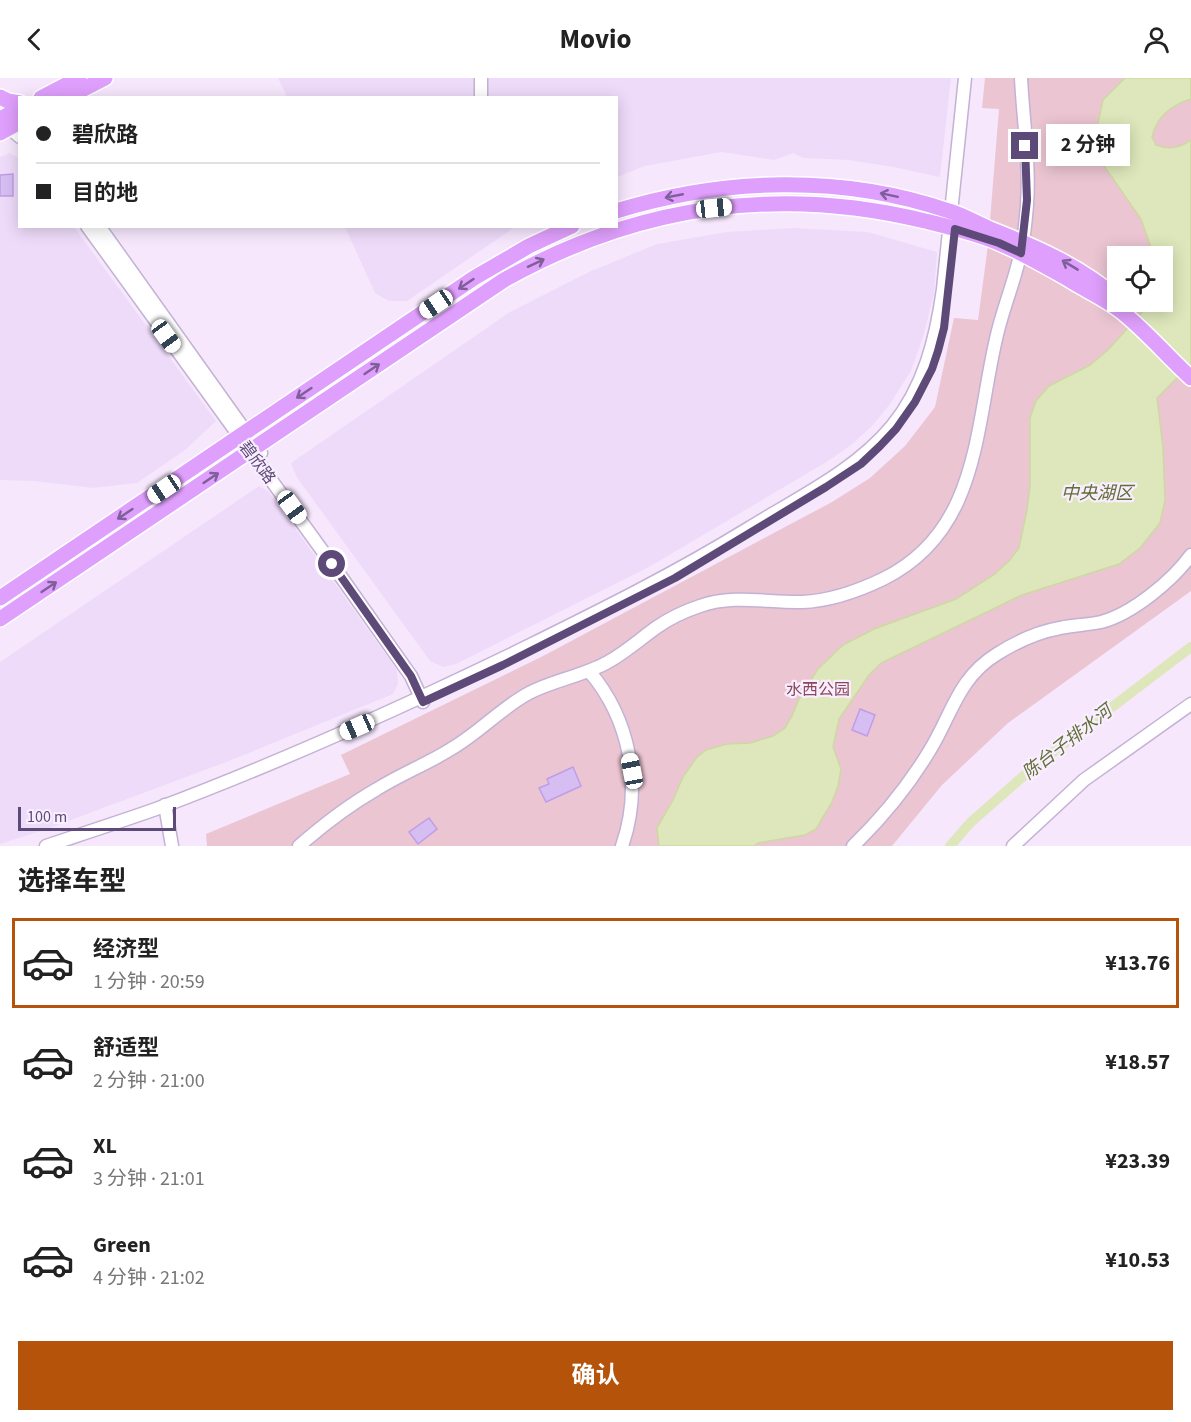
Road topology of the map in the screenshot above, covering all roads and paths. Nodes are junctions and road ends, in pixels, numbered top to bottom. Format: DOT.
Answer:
graph roads {
  1 [pos="79,78"];
  2 [pos="105,78"];
  3 [pos="481,78"];
  4 [pos="965,78"];
  5 [pos="970,78"];
  6 [pos="1021,78"];
  7 [pos="45,96"];
  8 [pos="70,96"];
  9 [pos="481,96"];
  10 [pos="618,210"];
  11 [pos="953,220"];
  12 [pos="88,228"];
  13 [pos="100,228"];
  14 [pos="568,228"];
  15 [pos="1022,247"];
  16 [pos="1107,293"];
  17 [pos="1129,312"];
  18 [pos="1130,312"];
  19 [pos="1191,368"];
  20 [pos="1191,378"];
  21 [pos="243,434"];
  22 [pos="253,450"];
  23 [pos="1191,555"];
  24 [pos="0,598"];
  25 [pos="0,619"];
  26 [pos="589,671"];
  27 [pos="425,699"];
  28 [pos="1191,704"];
  29 [pos="165,808"];
  30 [pos="46,846"];
  31 [pos="63,846"];
  32 [pos="172,846"];
  33 [pos="299,846"];
  34 [pos="622,846"];
  35 [pos="853,846"];
  36 [pos="1013,846"];
  1 -- 7 [label="main road"];
  2 -- 8 [label="main road"];
  3 -- 9 [label="street"];
  4 -- 11 [label="street"];
  5 -- 11 [label="street"];
  6 -- 15 [label="street"];
  11 -- 10 [label="main road, one-way"];
  11 -- 15 [label="main road"];
  22 -- 11 [label="main road, one-way"];
  11 -- 27 [label="street"];
  12 -- 21 [label="street, 碧欣路"];
  13 -- 21 [label="street, 碧欣路"];
  14 -- 21 [label="main road, one-way"];
  15 -- 16 [label="main road"];
  15 -- 26 [label="street"];
  17 -- 20 [label="main road"];
  18 -- 19 [label="main road"];
  21 -- 22 [label="street, 碧欣路"];
  21 -- 24 [label="main road, one-way"];
  25 -- 22 [label="main road, one-way"];
  22 -- 27 [label="street, 碧欣路"];
  23 -- 35 [label="street"];
  26 -- 33 [label="street"];
  26 -- 34 [label="street"];
  27 -- 29 [label="street"];
  28 -- 36 [label="street"];
  29 -- 30 [label="street"];
  29 -- 31 [label="street"];
  29 -- 32 [label="street"];
}
